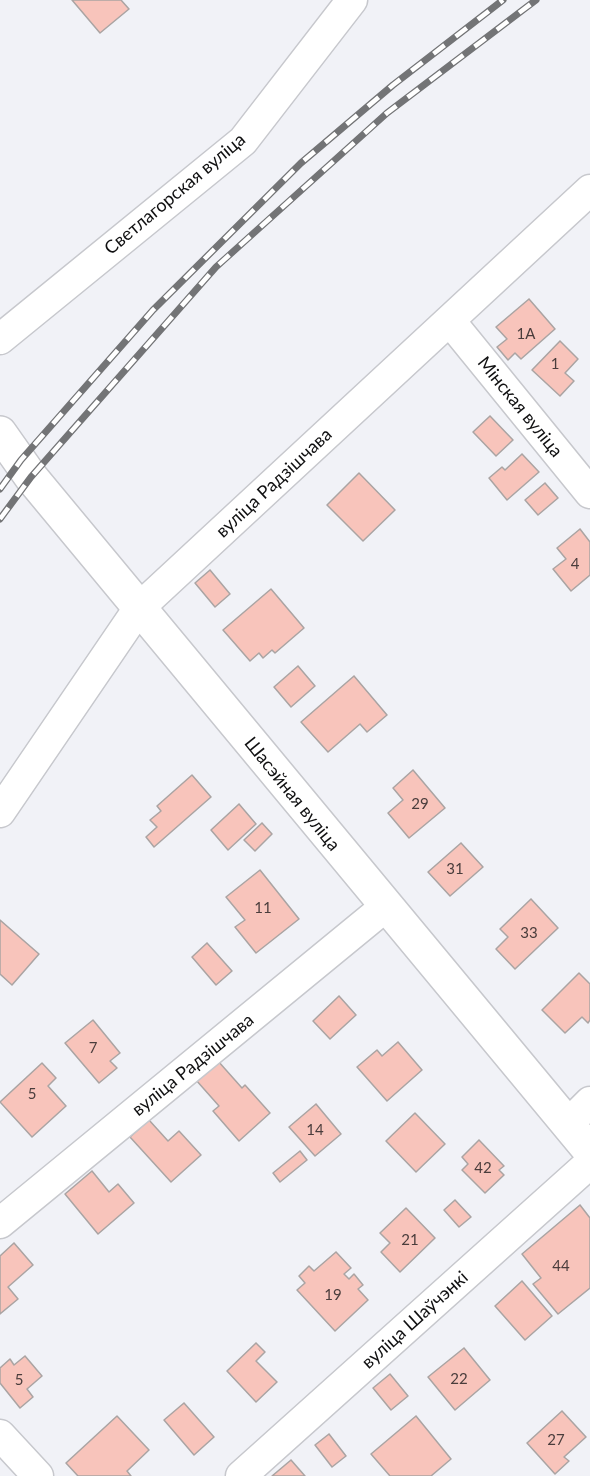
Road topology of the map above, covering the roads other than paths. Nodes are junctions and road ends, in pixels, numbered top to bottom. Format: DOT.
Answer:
graph roads {
  1 [pos="351,0"];
  2 [pos="590,190"];
  3 [pos="450,321"];
  4 [pos="0,339"];
  5 [pos="0,433"];
  6 [pos="590,493"];
  7 [pos="139,608"];
  8 [pos="0,812"];
  9 [pos="386,907"];
  10 [pos="579,1113"];
  11 [pos="590,1151"];
  12 [pos="590,1163"];
  13 [pos="0,1223"];
  14 [pos="0,1435"];
  15 [pos="38,1476"];
  16 [pos="241,1476"];
  1 -- 4 [label="street, Светлагорская вуліца"];
  2 -- 3 [label="street, вуліца Радзішчава"];
  3 -- 6 [label="street, Мінская вуліца"];
  3 -- 7 [label="street, вуліца Радзішчава"];
  5 -- 7 [label="main road, Шасэйная вуліца"];
  7 -- 8 [label="street, вуліца Радзішчава"];
  7 -- 9 [label="main road, Шасэйная вуліца"];
  9 -- 10 [label="main road, Шасэйная вуліца"];
  9 -- 13 [label="street, вуліца Радзішчава"];
  10 -- 11 [label="main road, Шасэйная вуліца"];
  12 -- 16 [label="street, вуліца Шаўчэнкі"];
  14 -- 15 [label="street"];
}
